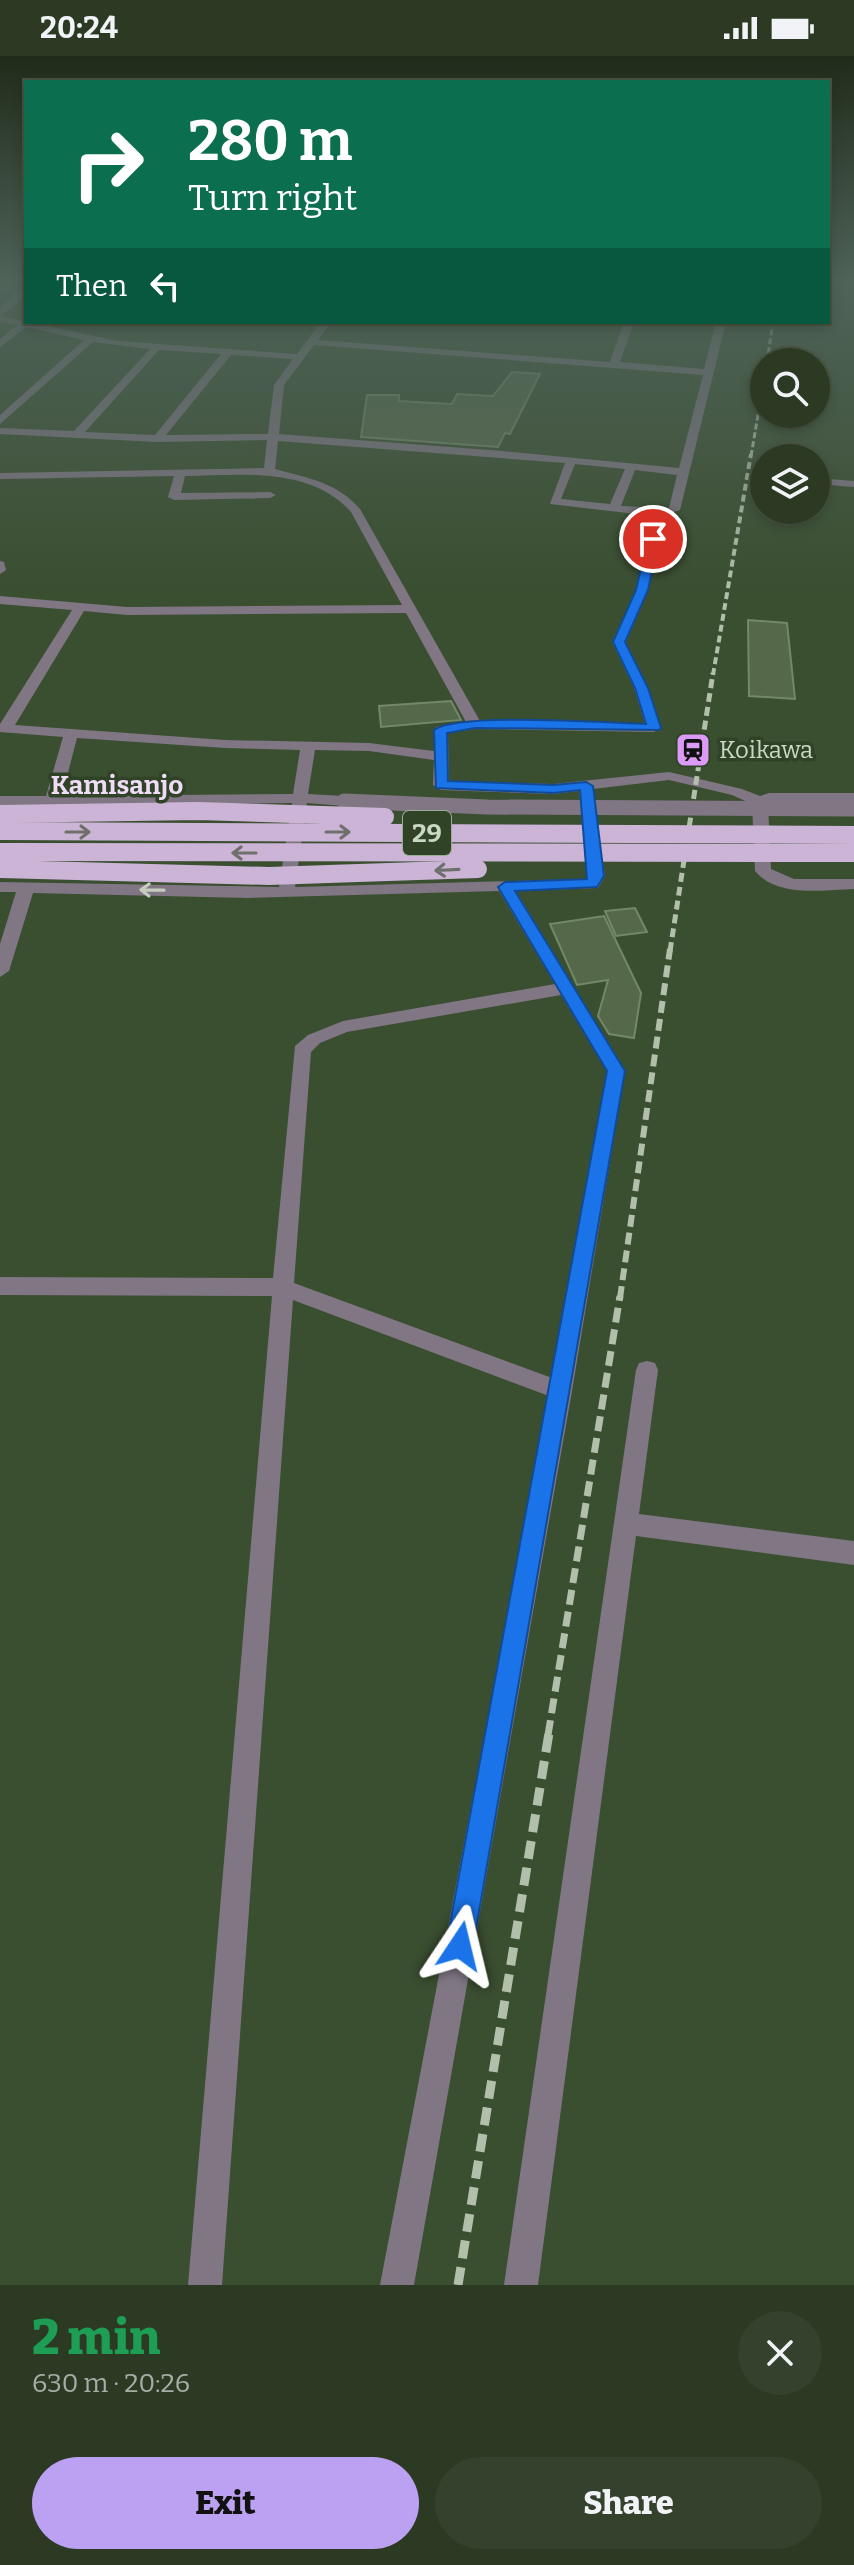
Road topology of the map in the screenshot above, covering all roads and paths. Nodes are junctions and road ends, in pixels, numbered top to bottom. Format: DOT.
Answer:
graph roads {
  1 [pos="40,385"];
  2 [pos="122,385"];
  3 [pos="201,385"];
  4 [pos="279,385"];
  5 [pos="705,385"];
  6 [pos="0,421"];
  7 [pos="0,431"];
  8 [pos="76,435"];
  9 [pos="271,437"];
  10 [pos="157,439"];
  11 [pos="571,461"];
  12 [pos="631,467"];
  13 [pos="269,471"];
  14 [pos="685,472"];
  15 [pos="180,473"];
  16 [pos="0,476"];
  17 [pos="830,482"];
  18 [pos="854,484"];
  19 [pos="270,495"];
  20 [pos="614,509"];
  21 [pos="659,513"];
  22 [pos="0,600"];
  23 [pos="80,607"];
  24 [pos="408,609"];
  25 [pos="475,725"];
  26 [pos="3,728"];
  27 [pos="71,733"];
  28 [pos="308,745"];
  29 [pos="439,756"];
  30 [pos="586,786"];
  31 [pos="301,798"];
  32 [pos="854,798"];
  33 [pos="53,800"];
  34 [pos="0,801"];
  35 [pos="760,802"];
  36 [pos="854,809"];
  37 [pos="0,814"];
  38 [pos="0,831"];
  39 [pos="854,835"];
  40 [pos="831,844"];
  41 [pos="0,852"];
  42 [pos="854,853"];
  43 [pos="0,869"];
  44 [pos="854,884"];
  45 [pos="0,887"];
  46 [pos="505,887"];
  47 [pos="26,888"];
  48 [pos="286,892"];
  49 [pos="0,971"];
  50 [pos="566,988"];
  51 [pos="0,1286"];
  52 [pos="282,1287"];
  53 [pos="647,1370"];
  54 [pos="561,1391"];
  55 [pos="627,1524"];
  56 [pos="854,1553"];
  57 [pos="205,2285"];
  58 [pos="397,2285"];
  59 [pos="521,2285"];
  1 -- 6 [label="street"];
  2 -- 8 [label="street"];
  3 -- 10 [label="street"];
  4 -- 9 [label="street"];
  5 -- 14 [label="street"];
  7 -- 8 [label="street"];
  8 -- 10 [label="street"];
  9 -- 10 [label="street"];
  9 -- 11 [label="street"];
  9 -- 13 [label="street"];
  11 -- 12 [label="street"];
  11 -- 20 [label="street"];
  12 -- 14 [label="street"];
  12 -- 20 [label="street"];
  13 -- 15 [label="street"];
  13 -- 24 [label="street"];
  14 -- 21 [label="street"];
  15 -- 16 [label="street"];
  15 -- 19 [label="street"];
  17 -- 18 [label="street"];
  20 -- 21 [label="street"];
  21 -- 25 [label="street"];
  22 -- 23 [label="street"];
  23 -- 24 [label="street"];
  23 -- 26 [label="street"];
  24 -- 25 [label="street"];
  25 -- 29 [label="street"];
  26 -- 27 [label="street"];
  27 -- 28 [label="street"];
  27 -- 33 [label="street"];
  28 -- 29 [label="street"];
  28 -- 31 [label="street"];
  29 -- 30 [label="street"];
  30 -- 35 [label="street"];
  30 -- 46 [label="street"];
  31 -- 33 [label="street"];
  31 -- 36 [label="street, bridge"];
  31 -- 48 [label="street"];
  32 -- 35 [label="street"];
  33 -- 34 [label="street"];
  35 -- 44 [label="street"];
  37 -- 40 [label="highway, bridge"];
  38 -- 40 [label="highway, 29, one-way, bridge"];
  39 -- 40 [label="highway, 29, bridge"];
  40 -- 41 [label="highway, 29, one-way, bridge"];
  40 -- 42 [label="highway, 29, bridge"];
  40 -- 43 [label="highway, one-way, bridge"];
  45 -- 47 [label="street"];
  46 -- 48 [label="street"];
  46 -- 50 [label="street"];
  48 -- 47 [label="street, one-way"];
  47 -- 49 [label="street"];
  50 -- 52 [label="street"];
  50 -- 54 [label="street"];
  51 -- 52 [label="street"];
  52 -- 54 [label="street"];
  52 -- 57 [label="street"];
  53 -- 55 [label="street"];
  54 -- 58 [label="street"];
  55 -- 56 [label="street"];
  55 -- 59 [label="street"];
}
